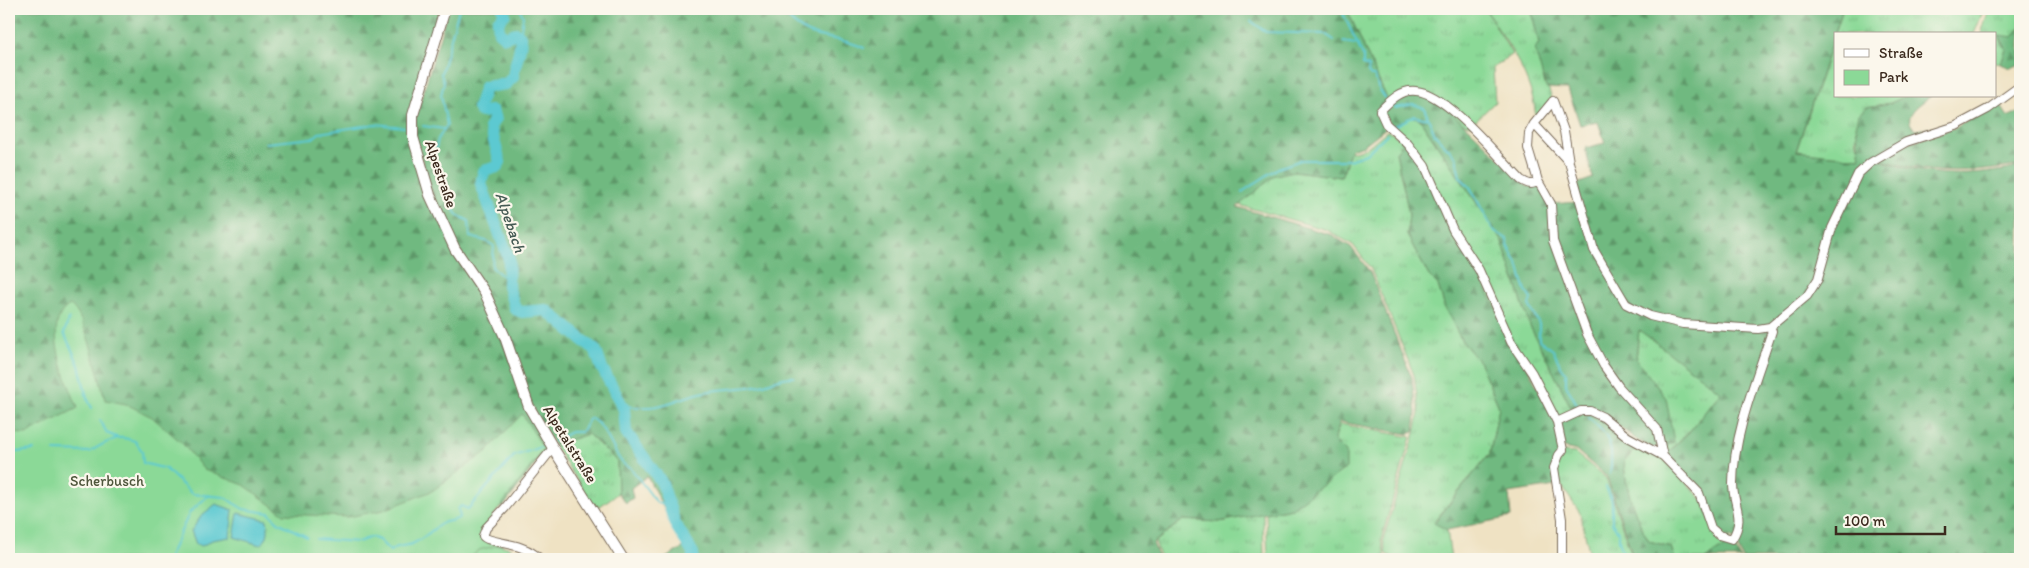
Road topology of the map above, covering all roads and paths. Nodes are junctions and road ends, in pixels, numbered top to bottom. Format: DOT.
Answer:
graph roads {
  1 [pos="445,9"];
  2 [pos="2020,86"];
  3 [pos="1534,124"];
  4 [pos="1569,162"];
  5 [pos="1536,183"];
  6 [pos="1770,327"];
  7 [pos="506,337"];
  8 [pos="1557,422"];
  9 [pos="553,448"];
  10 [pos="1663,456"];
  11 [pos="540,559"];
  12 [pos="623,559"];
  13 [pos="1562,559"];
  1 -- 7 [label="main road, Alpestraße"];
  2 -- 6 [label="street"];
  3 -- 4 [label="street"];
  3 -- 4 [label="street"];
  3 -- 5 [label="street"];
  4 -- 6 [label="street"];
  5 -- 8 [label="street"];
  5 -- 10 [label="street"];
  6 -- 10 [label="street"];
  7 -- 9 [label="main road, Alpetalstraße"];
  8 -- 10 [label="street"];
  8 -- 13 [label="street"];
  9 -- 11 [label="street"];
  9 -- 12 [label="main road, Alpetalstraße"];
}
